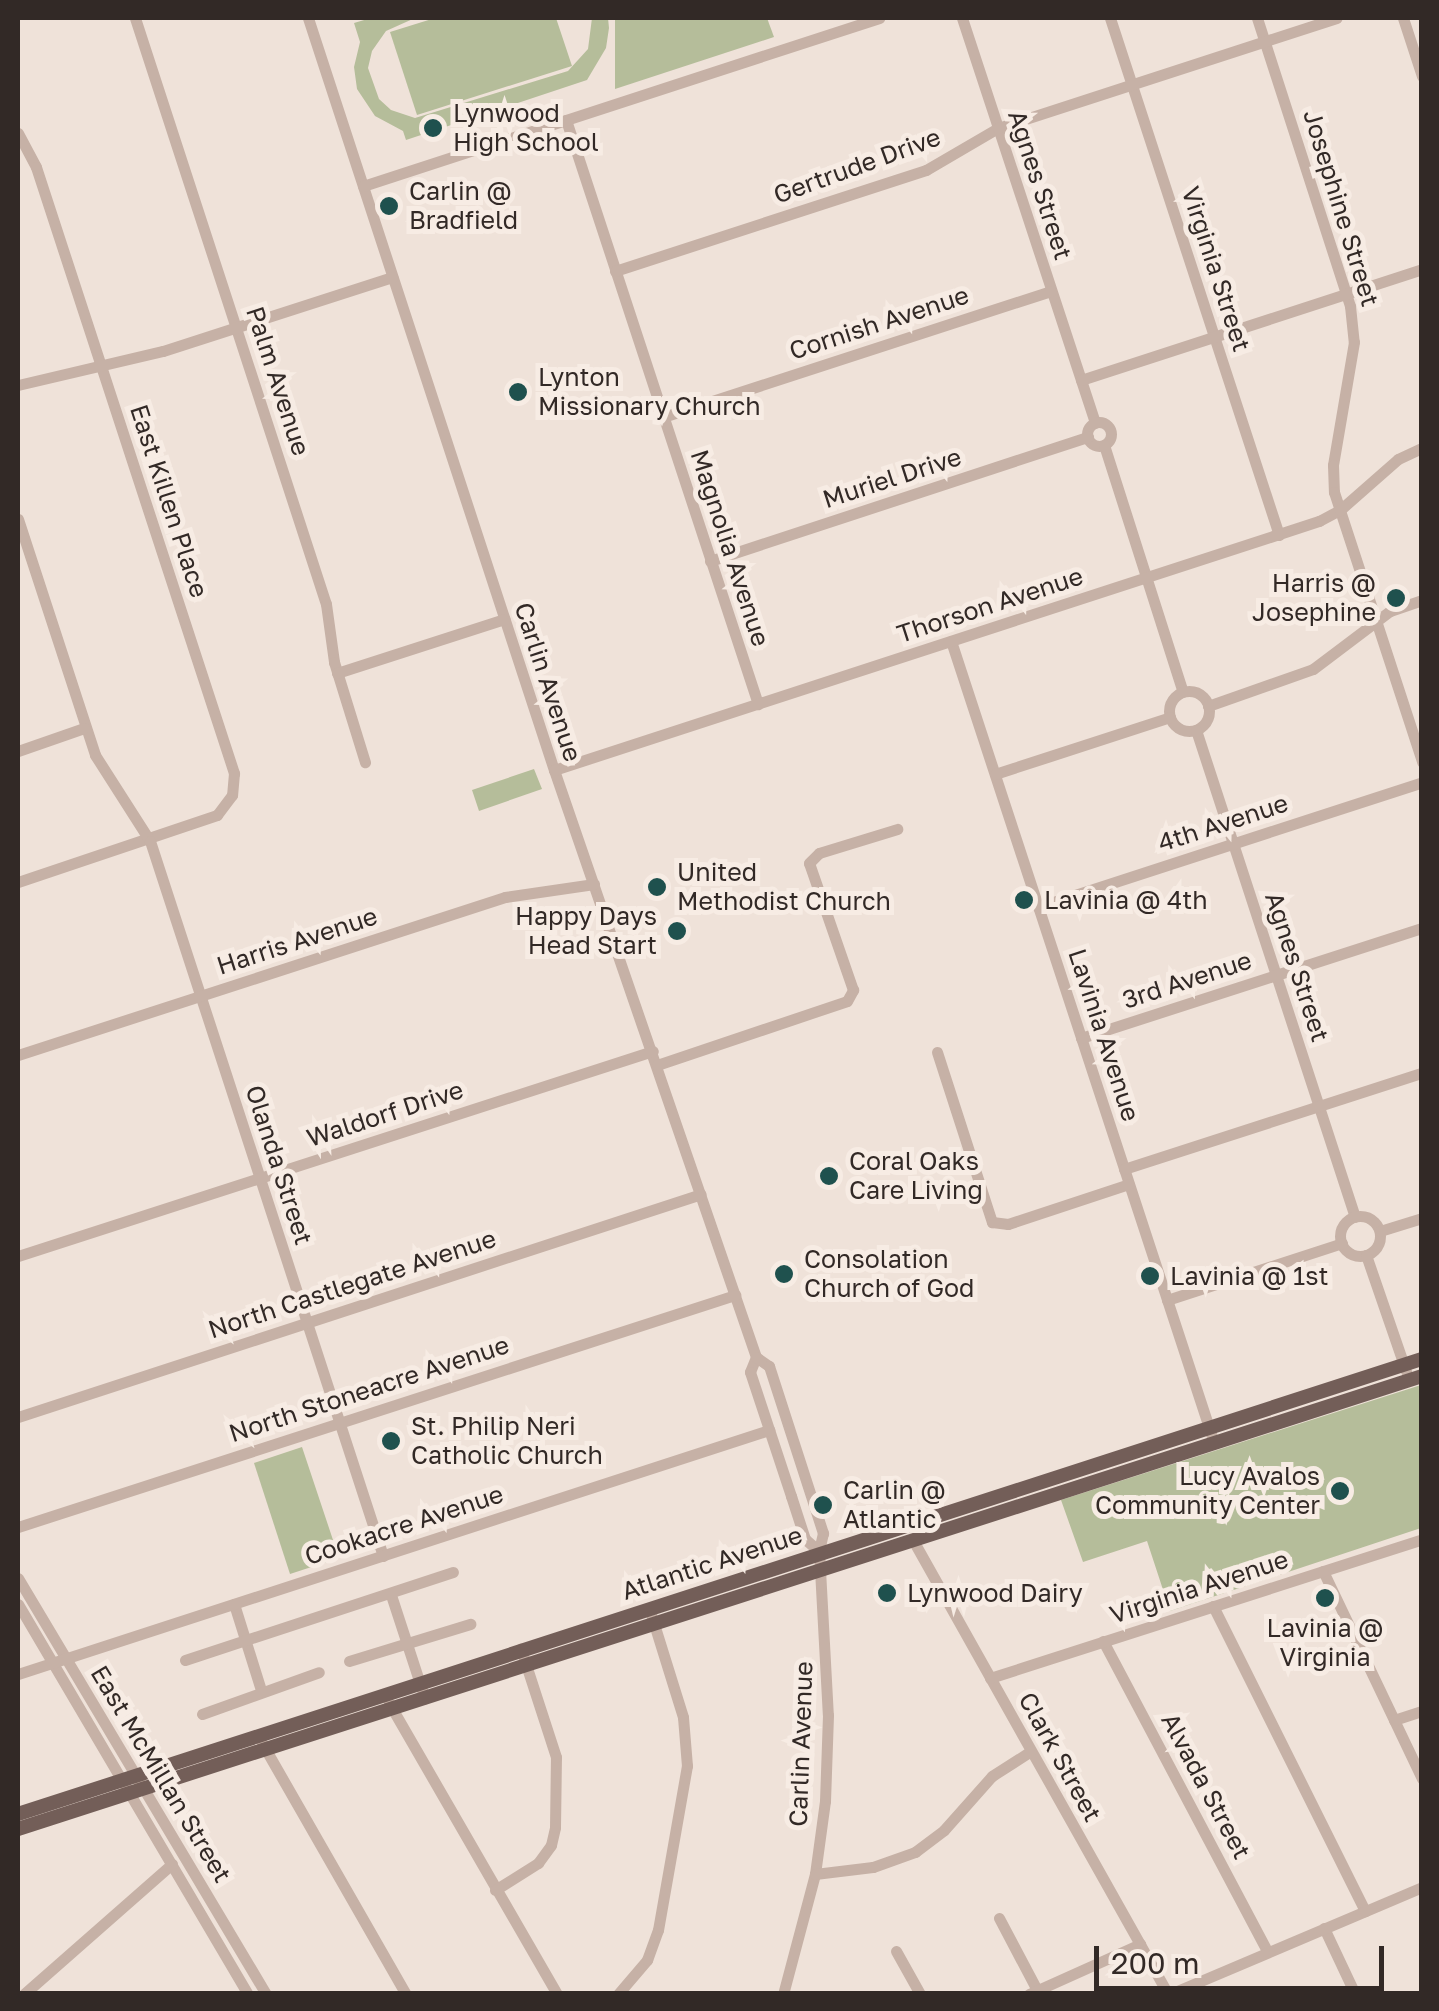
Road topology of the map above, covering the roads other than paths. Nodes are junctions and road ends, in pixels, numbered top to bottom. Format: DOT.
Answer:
graph roads {
  1 [pos="135,18"];
  2 [pos="308,18"];
  3 [pos="879,18"];
  4 [pos="962,18"];
  5 [pos="1110,18"];
  6 [pos="1257,18"];
  7 [pos="1337,18"];
  8 [pos="1403,18"];
  9 [pos="1264,41"];
  10 [pos="1422,76"];
  11 [pos="1132,84"];
  12 [pos="566,120"];
  13 [pos="998,128"];
  14 [pos="18,133"];
  15 [pos="363,186"];
  16 [pos="1422,268"];
  17 [pos="616,271"];
  18 [pos="392,277"];
  19 [pos="1051,290"];
  20 [pos="1347,293"];
  21 [pos="236,327"];
  22 [pos="1214,336"];
  23 [pos="102,366"];
  24 [pos="1080,380"];
  25 [pos="18,385"];
  26 [pos="663,416"];
  27 [pos="1094,422"];
  28 [pos="1088,437"];
  29 [pos="1104,445"];
  30 [pos="1422,448"];
  31 [pos="1340,510"];
  32 [pos="18,519"];
  33 [pos="1279,535"];
  34 [pos="710,561"];
  35 [pos="1147,578"];
  36 [pos="1422,600"];
  37 [pos="504,619"];
  38 [pos="1376,623"];
  39 [pos="951,641"];
  40 [pos="337,673"];
  41 [pos="1184,692"];
  42 [pos="758,704"];
  43 [pos="1208,706"];
  44 [pos="1170,717"];
  45 [pos="84,728"];
  46 [pos="1196,730"];
  47 [pos="18,750"];
  48 [pos="366,762"];
  49 [pos="1422,762"];
  50 [pos="554,770"];
  51 [pos="994,774"];
  52 [pos="1422,782"];
  53 [pos="897,829"];
  54 [pos="150,841"];
  55 [pos="1233,843"];
  56 [pos="18,882"];
  57 [pos="594,884"];
  58 [pos="1038,907"];
  59 [pos="1422,928"];
  60 [pos="1276,975"];
  61 [pos="200,996"];
  62 [pos="1081,1038"];
  63 [pos="652,1051"];
  64 [pos="937,1052"];
  65 [pos="18,1056"];
  66 [pos="658,1065"];
  67 [pos="1422,1073"];
  68 [pos="1318,1106"];
  69 [pos="1124,1169"];
  70 [pos="259,1178"];
  71 [pos="1129,1184"];
  72 [pos="701,1194"];
  73 [pos="1354,1218"];
  74 [pos="1422,1218"];
  75 [pos="1380,1232"];
  76 [pos="1342,1243"];
  77 [pos="1366,1255"];
  78 [pos="18,1256"];
  79 [pos="735,1295"];
  80 [pos="1167,1300"];
  81 [pos="306,1323"];
  82 [pos="756,1357"];
  83 [pos="1422,1359"];
  84 [pos="1411,1373"];
  85 [pos="18,1417"];
  86 [pos="339,1423"];
  87 [pos="1208,1425"];
  88 [pos="769,1430"];
  89 [pos="1214,1443"];
  90 [pos="18,1527"];
  91 [pos="1422,1539"];
  92 [pos="914,1542"];
  93 [pos="820,1552"];
  94 [pos="383,1556"];
  95 [pos="1323,1571"];
  96 [pos="453,1572"];
  97 [pos="823,1572"];
  98 [pos="18,1578"];
  99 [pos="391,1596"];
  100 [pos="18,1604"];
  101 [pos="234,1604"];
  102 [pos="1213,1606"];
  103 [pos="649,1608"];
  104 [pos="470,1624"];
  105 [pos="655,1626"];
  106 [pos="1103,1642"];
  107 [pos="246,1643"];
  108 [pos="407,1643"];
  109 [pos="521,1649"];
  110 [pos="66,1658"];
  111 [pos="185,1660"];
  112 [pos="52,1662"];
  113 [pos="350,1662"];
  114 [pos="526,1666"];
  115 [pos="319,1672"];
  116 [pos="18,1674"];
  117 [pos="990,1678"];
  118 [pos="420,1682"];
  119 [pos="261,1690"];
  120 [pos="385,1693"];
  121 [pos="425,1699"];
  122 [pos="391,1710"];
  123 [pos="1422,1711"];
  124 [pos="202,1714"];
  125 [pos="1394,1720"];
  126 [pos="259,1734"];
  127 [pos="264,1750"];
  128 [pos="1032,1751"];
  129 [pos="1422,1779"];
  130 [pos="132,1784"];
  131 [pos="18,1814"];
  132 [pos="18,1829"];
  133 [pos="172,1864"];
  134 [pos="815,1874"];
  135 [pos="1422,1887"];
  136 [pos="495,1890"];
  137 [pos="1365,1911"];
  138 [pos="999,1918"];
  139 [pos="1324,1928"];
  140 [pos="1140,1944"];
  141 [pos="896,1951"];
  142 [pos="1268,1952"];
  143 [pos="1033,1992"];
  144 [pos="24,1994"];
  145 [pos="248,1994"];
  146 [pos="266,1994"];
  147 [pos="406,1994"];
  148 [pos="557,1994"];
  149 [pos="618,1994"];
  150 [pos="783,1994"];
  151 [pos="920,1994"];
  152 [pos="1169,1994"];
  153 [pos="1355,1994"];
  1 -- 21 [label="street, Palm Avenue"];
  2 -- 15 [label="street, Carlin Avenue"];
  3 -- 12 [label="street"];
  4 -- 13 [label="street, Agnes Street"];
  5 -- 11 [label="street, Virginia Street"];
  6 -- 9 [label="street, Josephine Street"];
  7 -- 9 [label="street, Gertrude Drive"];
  8 -- 10 [label="street"];
  9 -- 11 [label="street, Gertrude Drive"];
  9 -- 20 [label="street, Josephine Street"];
  11 -- 13 [label="street, Gertrude Drive"];
  11 -- 22 [label="street, Virginia Street"];
  12 -- 15 [label="street"];
  12 -- 17 [label="street, Magnolia Avenue"];
  13 -- 17 [label="street, Gertrude Drive"];
  13 -- 19 [label="street, Agnes Street"];
  14 -- 23 [label="street, East Killen Place"];
  15 -- 18 [label="street, Carlin Avenue"];
  16 -- 20 [label="street"];
  17 -- 26 [label="street, Magnolia Avenue"];
  18 -- 21 [label="street"];
  18 -- 37 [label="street, Carlin Avenue"];
  19 -- 24 [label="street, Agnes Street"];
  19 -- 26 [label="street, Cornish Avenue"];
  20 -- 22 [label="street"];
  20 -- 31 [label="street, Josephine Street"];
  21 -- 23 [label="street"];
  21 -- 40 [label="street, Palm Avenue"];
  22 -- 24 [label="street"];
  22 -- 33 [label="street, Virginia Street"];
  23 -- 25 [label="street"];
  23 -- 54 [label="street, East Killen Place"];
  24 -- 27 [label="street, Agnes Street"];
  26 -- 34 [label="street, Magnolia Avenue"];
  27 -- 28 [label="street"];
  27 -- 29 [label="street, Agnes Street"];
  28 -- 29 [label="street"];
  28 -- 34 [label="street, Muriel Drive"];
  29 -- 35 [label="street"];
  30 -- 31 [label="street, Thorson Avenue"];
  31 -- 33 [label="street, Thorson Avenue"];
  31 -- 38 [label="street, Josephine Street"];
  32 -- 45 [label="street, Olanda Street"];
  33 -- 35 [label="street, Thorson Avenue"];
  34 -- 42 [label="street, Magnolia Avenue"];
  35 -- 39 [label="street, Thorson Avenue"];
  35 -- 41 [label="street"];
  36 -- 38 [label="street"];
  37 -- 40 [label="street"];
  37 -- 50 [label="street, Carlin Avenue"];
  38 -- 43 [label="street"];
  38 -- 49 [label="street, Josephine Street"];
  39 -- 42 [label="street, Thorson Avenue"];
  39 -- 51 [label="street, Lavinia Avenue"];
  40 -- 48 [label="street, Palm Avenue"];
  41 -- 43 [label="street"];
  41 -- 44 [label="street"];
  42 -- 50 [label="street, Thorson Avenue"];
  43 -- 46 [label="street"];
  44 -- 46 [label="street"];
  44 -- 51 [label="street"];
  45 -- 47 [label="street"];
  45 -- 54 [label="street, Olanda Street"];
  46 -- 55 [label="street, Agnes Street"];
  50 -- 57 [label="street, Carlin Avenue"];
  51 -- 58 [label="street, Lavinia Avenue"];
  52 -- 55 [label="street, 4th Avenue"];
  53 -- 66 [label="street"];
  54 -- 56 [label="street, East Killen Place"];
  54 -- 61 [label="street, Olanda Street"];
  55 -- 58 [label="street, 4th Avenue"];
  55 -- 60 [label="street, Agnes Street"];
  57 -- 61 [label="street, Harris Avenue"];
  57 -- 63 [label="street, Carlin Avenue"];
  58 -- 62 [label="street, Lavinia Avenue"];
  59 -- 60 [label="street, 3rd Avenue"];
  60 -- 62 [label="street, 3rd Avenue"];
  60 -- 68 [label="street, Agnes Street"];
  61 -- 65 [label="street, Harris Avenue"];
  61 -- 70 [label="street, Olanda Street"];
  62 -- 69 [label="street, Lavinia Avenue"];
  63 -- 66 [label="street, Carlin Avenue"];
  63 -- 70 [label="street, Waldorf Drive"];
  64 -- 71 [label="street"];
  66 -- 72 [label="street, Carlin Avenue"];
  67 -- 68 [label="street"];
  68 -- 69 [label="street"];
  68 -- 73 [label="street, Agnes Street"];
  69 -- 71 [label="street, Lavinia Avenue"];
  70 -- 78 [label="street, Waldorf Drive"];
  70 -- 81 [label="street, Olanda Street"];
  71 -- 80 [label="street, Lavinia Avenue"];
  72 -- 79 [label="street, Carlin Avenue"];
  72 -- 81 [label="street, North Castlegate Avenue"];
  73 -- 75 [label="street"];
  73 -- 76 [label="street"];
  74 -- 75 [label="street"];
  75 -- 77 [label="street"];
  76 -- 77 [label="street"];
  76 -- 80 [label="street"];
  77 -- 84 [label="street"];
  79 -- 82 [label="street, Carlin Avenue"];
  79 -- 86 [label="street, North Stoneacre Avenue"];
  80 -- 87 [label="street, Lavinia Avenue"];
  81 -- 85 [label="street, North Castlegate Avenue"];
  81 -- 86 [label="street, Olanda Street"];
  82 -- 88 [label="street, Carlin Avenue"];
  82 -- 93 [label="street, Carlin Avenue"];
  83 -- 84 [label="main road, Atlantic Avenue"];
  84 -- 87 [label="main road, Atlantic Avenue"];
  84 -- 89 [label="main road, Atlantic Avenue"];
  86 -- 90 [label="street, North Stoneacre Avenue"];
  86 -- 94 [label="street, Olanda Street"];
  87 -- 89 [label="street, Lavinia Avenue"];
  87 -- 93 [label="main road, Atlantic Avenue"];
  88 -- 93 [label="street, Carlin Avenue"];
  88 -- 94 [label="street, Cookacre Avenue"];
  89 -- 92 [label="main road, Atlantic Avenue"];
  91 -- 95 [label="street, Virginia Avenue"];
  92 -- 97 [label="main road, Atlantic Avenue"];
  92 -- 117 [label="street, Clark Street"];
  93 -- 97 [label="street, Carlin Avenue"];
  93 -- 103 [label="main road, Atlantic Avenue"];
  94 -- 101 [label="street, Cookacre Avenue"];
  95 -- 102 [label="street, Virginia Avenue"];
  95 -- 125 [label="street"];
  96 -- 99 [label="street"];
  97 -- 105 [label="main road, Atlantic Avenue"];
  97 -- 134 [label="street, Carlin Avenue"];
  98 -- 110 [label="street, East McMillan Street"];
  99 -- 107 [label="street"];
  99 -- 108 [label="street"];
  100 -- 112 [label="street, East McMillan Street"];
  101 -- 107 [label="street"];
  101 -- 110 [label="street, Cookacre Avenue"];
  102 -- 106 [label="street, Virginia Avenue"];
  102 -- 137 [label="street"];
  103 -- 105 [label="street"];
  103 -- 109 [label="main road, Atlantic Avenue"];
  104 -- 108 [label="street"];
  105 -- 114 [label="main road, Atlantic Avenue"];
  105 -- 149 [label="street"];
  106 -- 117 [label="street, Virginia Avenue"];
  106 -- 142 [label="street, Alvada Street"];
  107 -- 111 [label="street"];
  107 -- 119 [label="street"];
  108 -- 113 [label="street"];
  108 -- 118 [label="street"];
  109 -- 114 [label="street"];
  109 -- 118 [label="main road, Atlantic Avenue"];
  110 -- 112 [label="street, Cookacre Avenue"];
  110 -- 130 [label="street, East McMillan Street"];
  112 -- 116 [label="street, Cookacre Avenue"];
  112 -- 130 [label="street, East McMillan Street"];
  114 -- 121 [label="main road, Atlantic Avenue"];
  114 -- 136 [label="street"];
  115 -- 119 [label="street"];
  117 -- 128 [label="street, Clark Street"];
  118 -- 120 [label="main road, Atlantic Avenue"];
  118 -- 121 [label="street"];
  119 -- 124 [label="street"];
  120 -- 122 [label="street"];
  120 -- 126 [label="main road, Atlantic Avenue"];
  121 -- 122 [label="main road, Atlantic Avenue"];
  122 -- 127 [label="main road, Atlantic Avenue"];
  122 -- 136 [label="street"];
  123 -- 125 [label="street"];
  125 -- 129 [label="street"];
  126 -- 127 [label="street"];
  126 -- 130 [label="main road, Atlantic Avenue"];
  127 -- 130 [label="main road, Atlantic Avenue"];
  127 -- 147 [label="street"];
  128 -- 134 [label="street"];
  128 -- 140 [label="street, Clark Street"];
  130 -- 131 [label="main road, Atlantic Avenue"];
  130 -- 132 [label="main road, Atlantic Avenue"];
  130 -- 133 [label="street, East McMillan Street"];
  130 -- 146 [label="street, East McMillan Street"];
  133 -- 144 [label="street"];
  133 -- 145 [label="street, East McMillan Street"];
  134 -- 150 [label="street, Carlin Avenue"];
  135 -- 137 [label="street"];
  136 -- 148 [label="street"];
  137 -- 139 [label="street"];
  138 -- 143 [label="street"];
  139 -- 142 [label="street"];
  139 -- 153 [label="street"];
  140 -- 143 [label="street"];
  140 -- 152 [label="street, Clark Street"];
  141 -- 151 [label="street"];
  142 -- 152 [label="street"];
}
